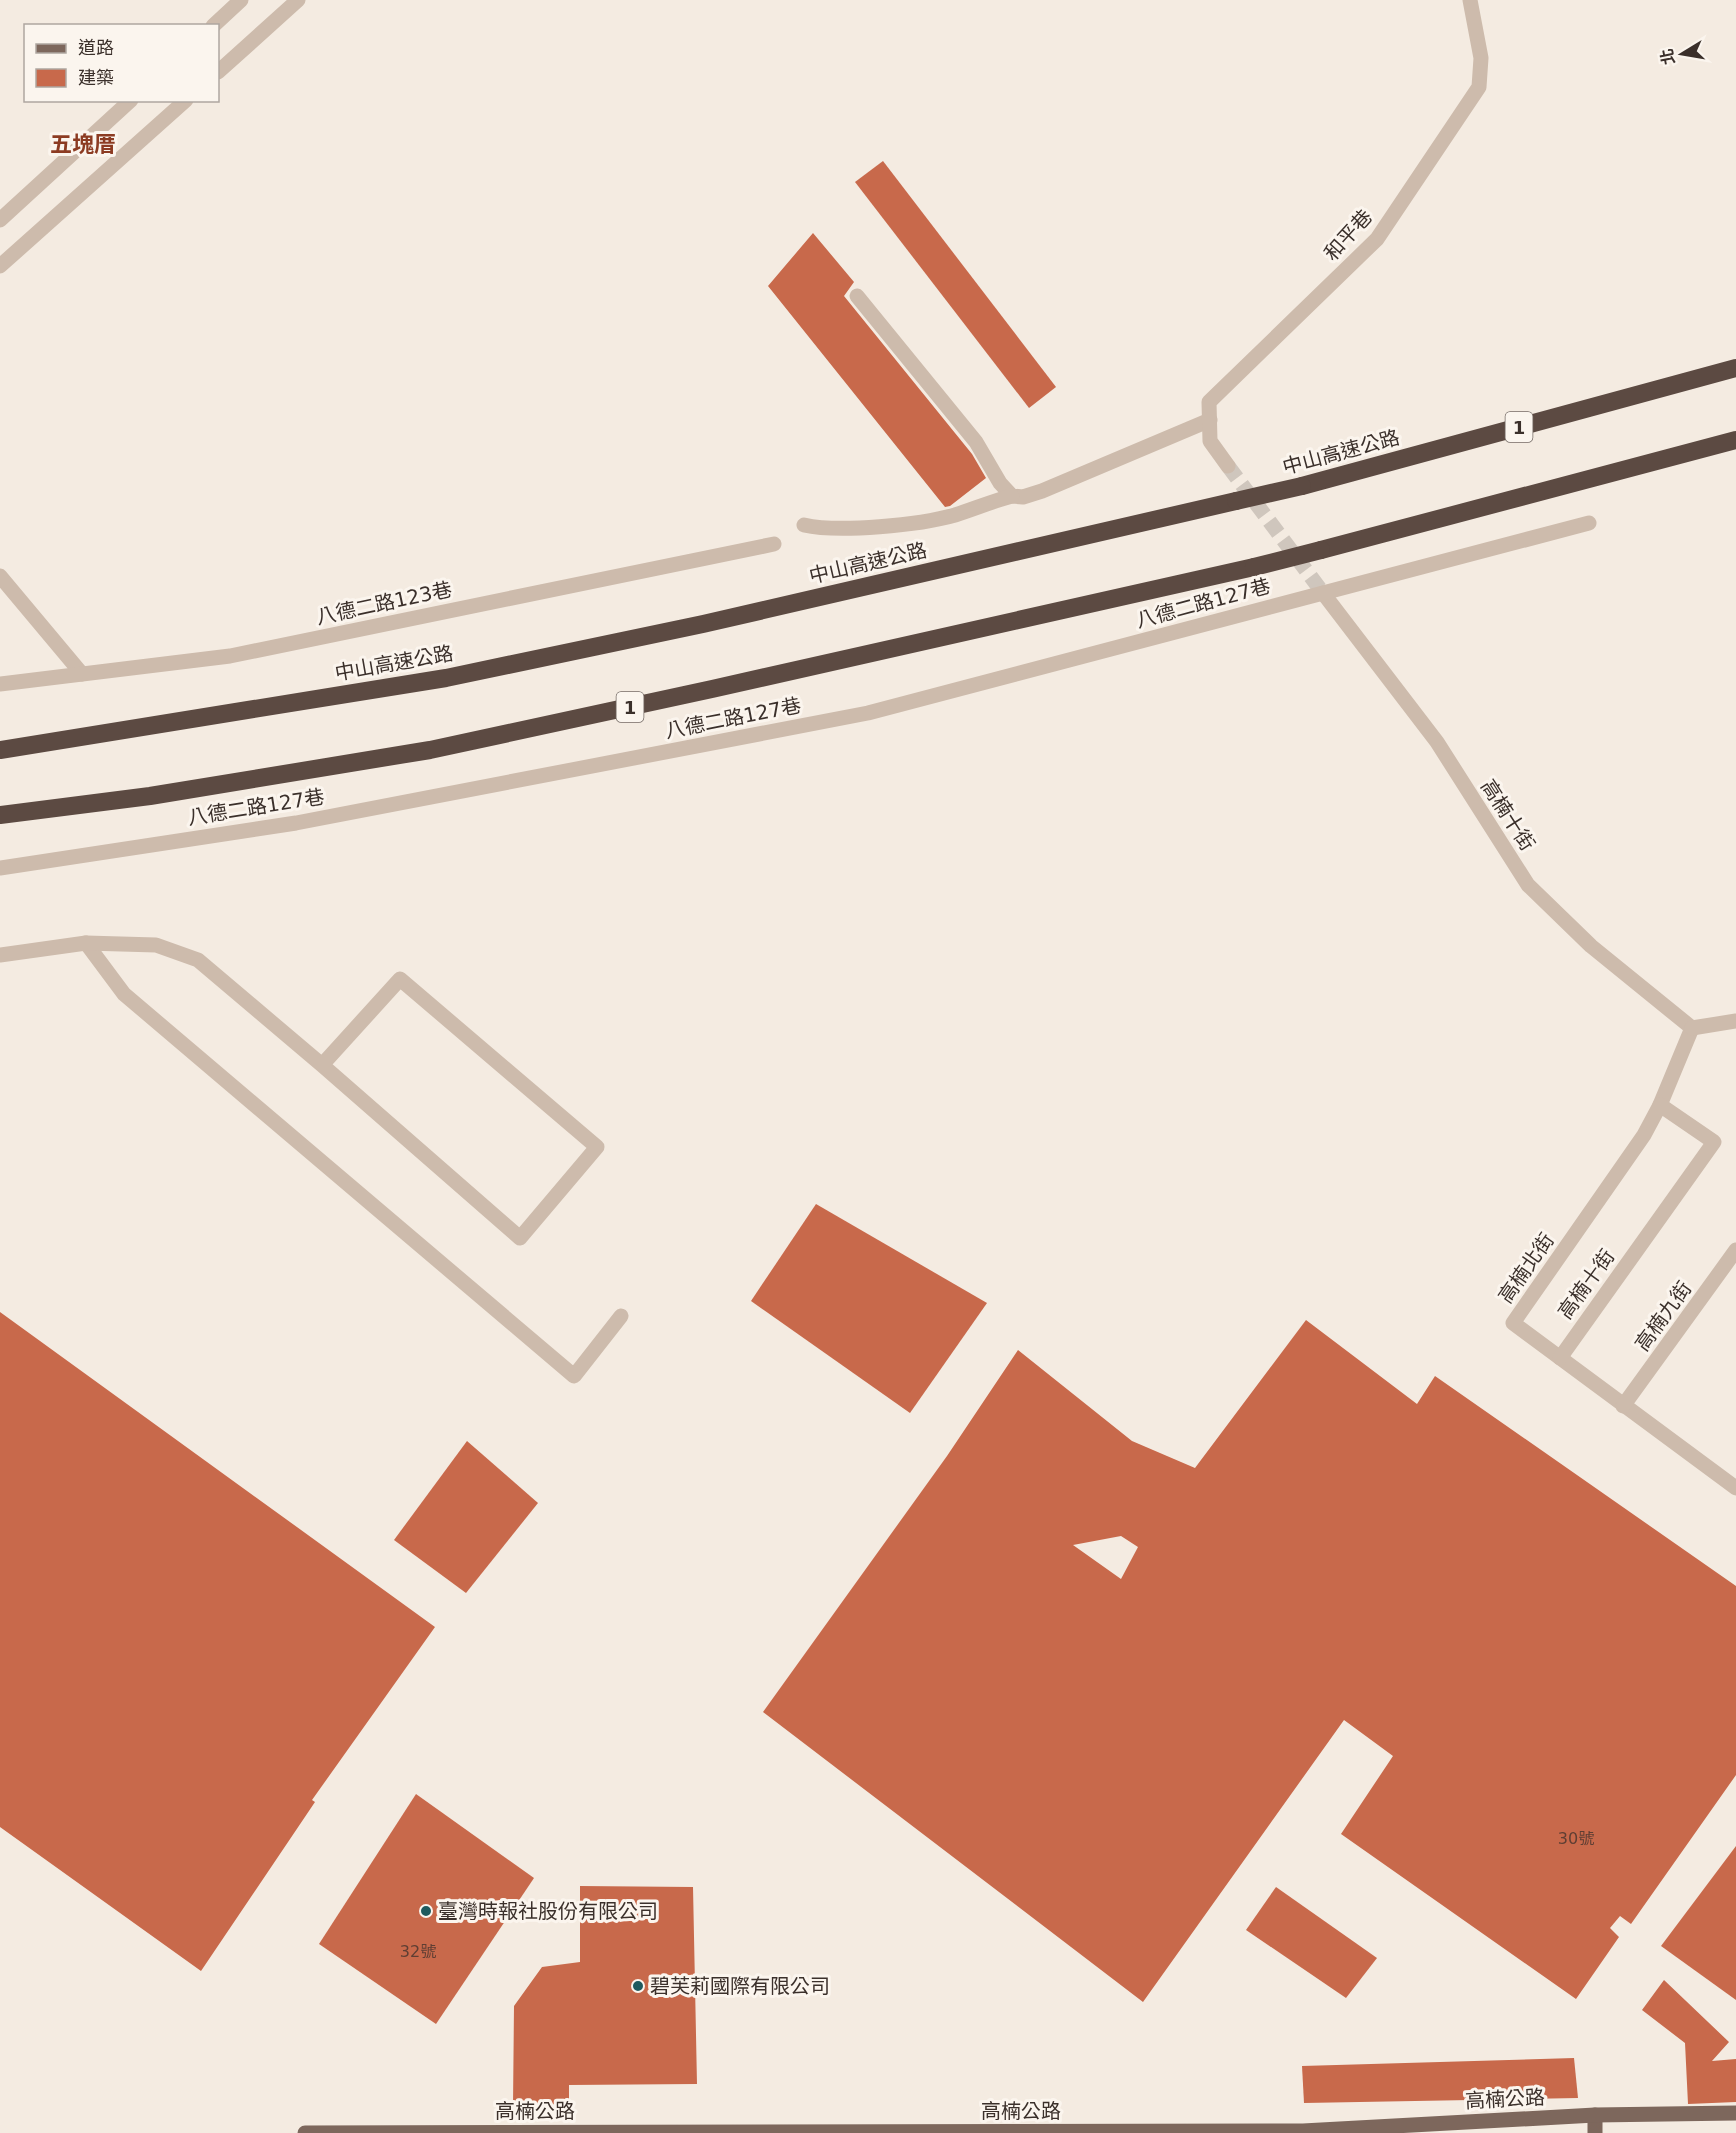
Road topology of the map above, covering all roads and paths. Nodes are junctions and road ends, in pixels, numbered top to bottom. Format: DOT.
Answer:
graph roads {
  1 [pos="242,0"];
  2 [pos="298,0"];
  3 [pos="1470,0"];
  4 [pos="215,24"];
  5 [pos="219,71"];
  6 [pos="129,102"];
  7 [pos="184,102"];
  8 [pos="0,220"];
  9 [pos="0,266"];
  10 [pos="857,296"];
  11 [pos="1736,368"];
  12 [pos="1210,420"];
  13 [pos="1736,441"];
  14 [pos="1228,466"];
  15 [pos="1012,496"];
  16 [pos="1589,523"];
  17 [pos="804,525"];
  18 [pos="774,544"];
  19 [pos="0,576"];
  20 [pos="1323,593"];
  21 [pos="82,674"];
  22 [pos="0,684"];
  23 [pos="0,750"];
  24 [pos="0,815"];
  25 [pos="0,868"];
  26 [pos="86,943"];
  27 [pos="0,955"];
  28 [pos="1736,1021"];
  29 [pos="1692,1028"];
  30 [pos="322,1065"];
  31 [pos="1660,1105"];
  32 [pos="1736,1250"];
  33 [pos="621,1316"];
  34 [pos="1560,1358"];
  35 [pos="1623,1406"];
  36 [pos="1736,1488"];
  37 [pos="1736,2113"];
  38 [pos="1595,2115"];
  39 [pos="1253,2132"];
  40 [pos="305,2133"];
  41 [pos="1595,2133"];
  1 -- 4 [label="street"];
  2 -- 5 [label="street"];
  3 -- 12 [label="street, 和平巷"];
  6 -- 8 [label="street"];
  7 -- 9 [label="street"];
  10 -- 15 [label="street"];
  11 -- 23 [label="highway, 中山高速公路 / 1, bridge"];
  12 -- 14 [label="street, 和平巷"];
  12 -- 15 [label="street"];
  13 -- 24 [label="highway, 1, bridge"];
  15 -- 17 [label="street"];
  16 -- 20 [label="street, 八德二路127巷"];
  18 -- 21 [label="street, 八德二路123巷"];
  19 -- 21 [label="street"];
  20 -- 25 [label="street, 八德二路127巷"];
  20 -- 29 [label="street, 高楠十街"];
  21 -- 22 [label="street, 八德二路123巷"];
  26 -- 27 [label="street"];
  26 -- 30 [label="street"];
  26 -- 33 [label="street"];
  28 -- 29 [label="street"];
  29 -- 31 [label="street, 高楠北街"];
  30 -- 30 [label="street"];
  31 -- 34 [label="street, 高楠北街"];
  31 -- 34 [label="street, 高楠十街"];
  32 -- 35 [label="street, 高楠九街"];
  34 -- 35 [label="street, 高楠北街"];
  35 -- 36 [label="street, 高楠北街"];
  37 -- 38 [label="main road, 高楠公路"];
  38 -- 39 [label="main road, 高楠公路"];
  38 -- 41 [label="main road"];
  39 -- 40 [label="main road, 高楠公路"];
}
